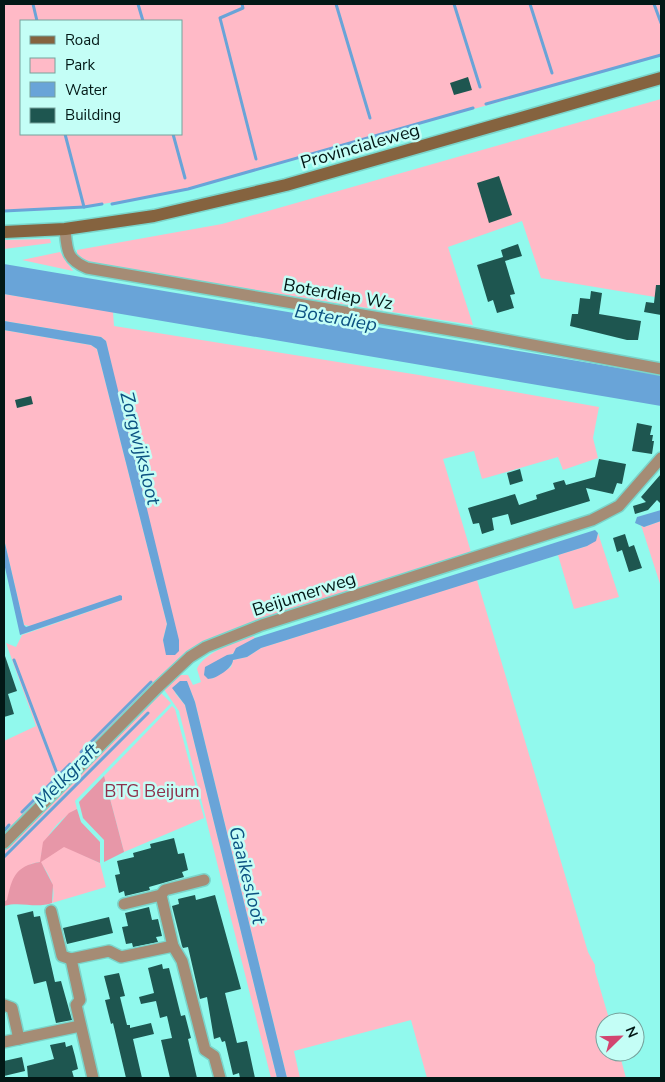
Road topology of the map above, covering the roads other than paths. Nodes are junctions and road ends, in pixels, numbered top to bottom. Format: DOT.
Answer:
graph roads {
  1 [pos="661,78"];
  2 [pos="65,229"];
  3 [pos="4,232"];
  4 [pos="661,369"];
  5 [pos="661,458"];
  6 [pos="4,843"];
  7 [pos="204,880"];
  8 [pos="161,896"];
  9 [pos="124,904"];
  10 [pos="51,911"];
  11 [pos="173,946"];
  12 [pos="71,959"];
  13 [pos="4,1005"];
  14 [pos="80,1026"];
  15 [pos="19,1039"];
  16 [pos="4,1042"];
  17 [pos="93,1078"];
  18 [pos="220,1078"];
  1 -- 2 [label="main road, Provincialeweg"];
  2 -- 3 [label="main road, Provincialeweg"];
  2 -- 4 [label="street, Boterdiep Wz"];
  5 -- 6 [label="street, Beijumerweg"];
  7 -- 8 [label="street"];
  8 -- 9 [label="street"];
  8 -- 11 [label="street"];
  10 -- 12 [label="street"];
  11 -- 12 [label="street"];
  11 -- 18 [label="street"];
  12 -- 14 [label="street"];
  13 -- 15 [label="street"];
  14 -- 15 [label="street"];
  14 -- 17 [label="street"];
  15 -- 16 [label="street"];
}
